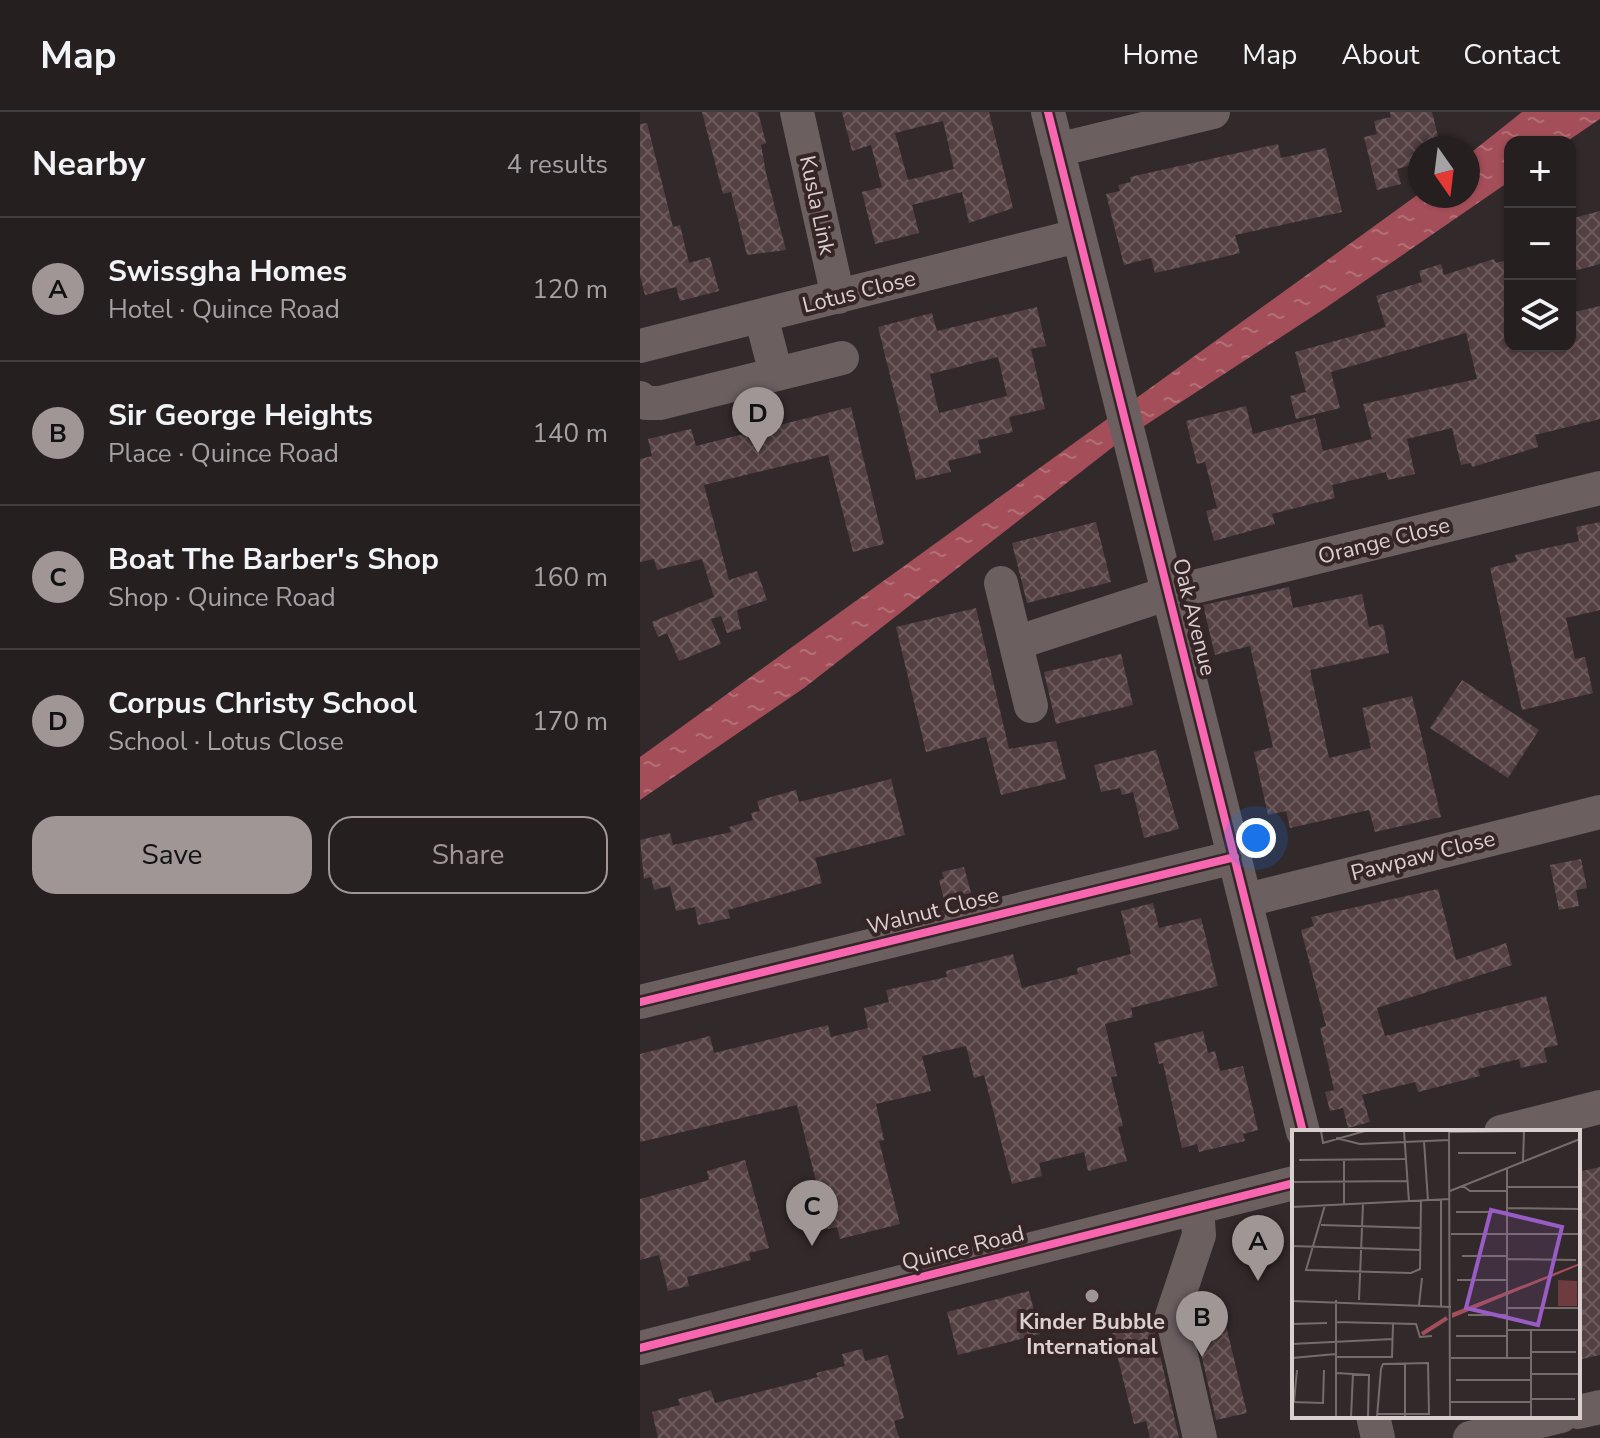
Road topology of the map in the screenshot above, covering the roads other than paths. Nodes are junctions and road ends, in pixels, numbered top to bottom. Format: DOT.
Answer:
graph roads {
  1 [pos="797,112"];
  2 [pos="1048,112"];
  3 [pos="1213,112"];
  4 [pos="1057,150"];
  5 [pos="1077,236"];
  6 [pos="838,297"];
  7 [pos="761,316"];
  8 [pos="640,346"];
  9 [pos="842,358"];
  10 [pos="776,374"];
  11 [pos="640,398"];
  12 [pos="1600,488"];
  13 [pos="1001,583"];
  14 [pos="1169,593"];
  15 [pos="1016,643"];
  16 [pos="1031,706"];
  17 [pos="1600,812"];
  18 [pos="1235,857"];
  19 [pos="1247,900"];
  20 [pos="640,1002"];
  21 [pos="1600,1107"];
  22 [pos="1303,1130"];
  23 [pos="1509,1130"];
  24 [pos="1292,1184"];
  25 [pos="1197,1208"];
  26 [pos="640,1348"];
  27 [pos="1600,1407"];
  28 [pos="1580,1412"];
  29 [pos="1373,1418"];
  30 [pos="1553,1418"];
  31 [pos="1200,1438"];
  32 [pos="1378,1438"];
  33 [pos="1470,1438"];
  1 -- 6 [label="street, Kusla Link"];
  2 -- 4 [label="street, Oak Avenue"];
  3 -- 4 [label="street"];
  4 -- 5 [label="street, Oak Avenue"];
  5 -- 6 [label="street, Lotus Close"];
  5 -- 14 [label="street, Oak Avenue"];
  6 -- 7 [label="street, Lotus Close"];
  7 -- 8 [label="street, Lotus Close"];
  7 -- 10 [label="street"];
  9 -- 10 [label="street"];
  10 -- 11 [label="street"];
  12 -- 14 [label="street, Orange Close"];
  13 -- 15 [label="street"];
  14 -- 15 [label="street, Orange Close"];
  14 -- 18 [label="street, Oak Avenue"];
  15 -- 16 [label="street"];
  17 -- 19 [label="street, Pawpaw Close"];
  18 -- 19 [label="street, Oak Avenue"];
  18 -- 20 [label="street, Walnut Close"];
  19 -- 22 [label="street, Oak Avenue"];
  21 -- 23 [label="street"];
  24 -- 25 [label="street, Quince Road"];
  25 -- 26 [label="street, Quince Road"];
  25 -- 31 [label="street"];
  27 -- 28 [label="street"];
  29 -- 32 [label="street"];
  30 -- 33 [label="street"];
}
